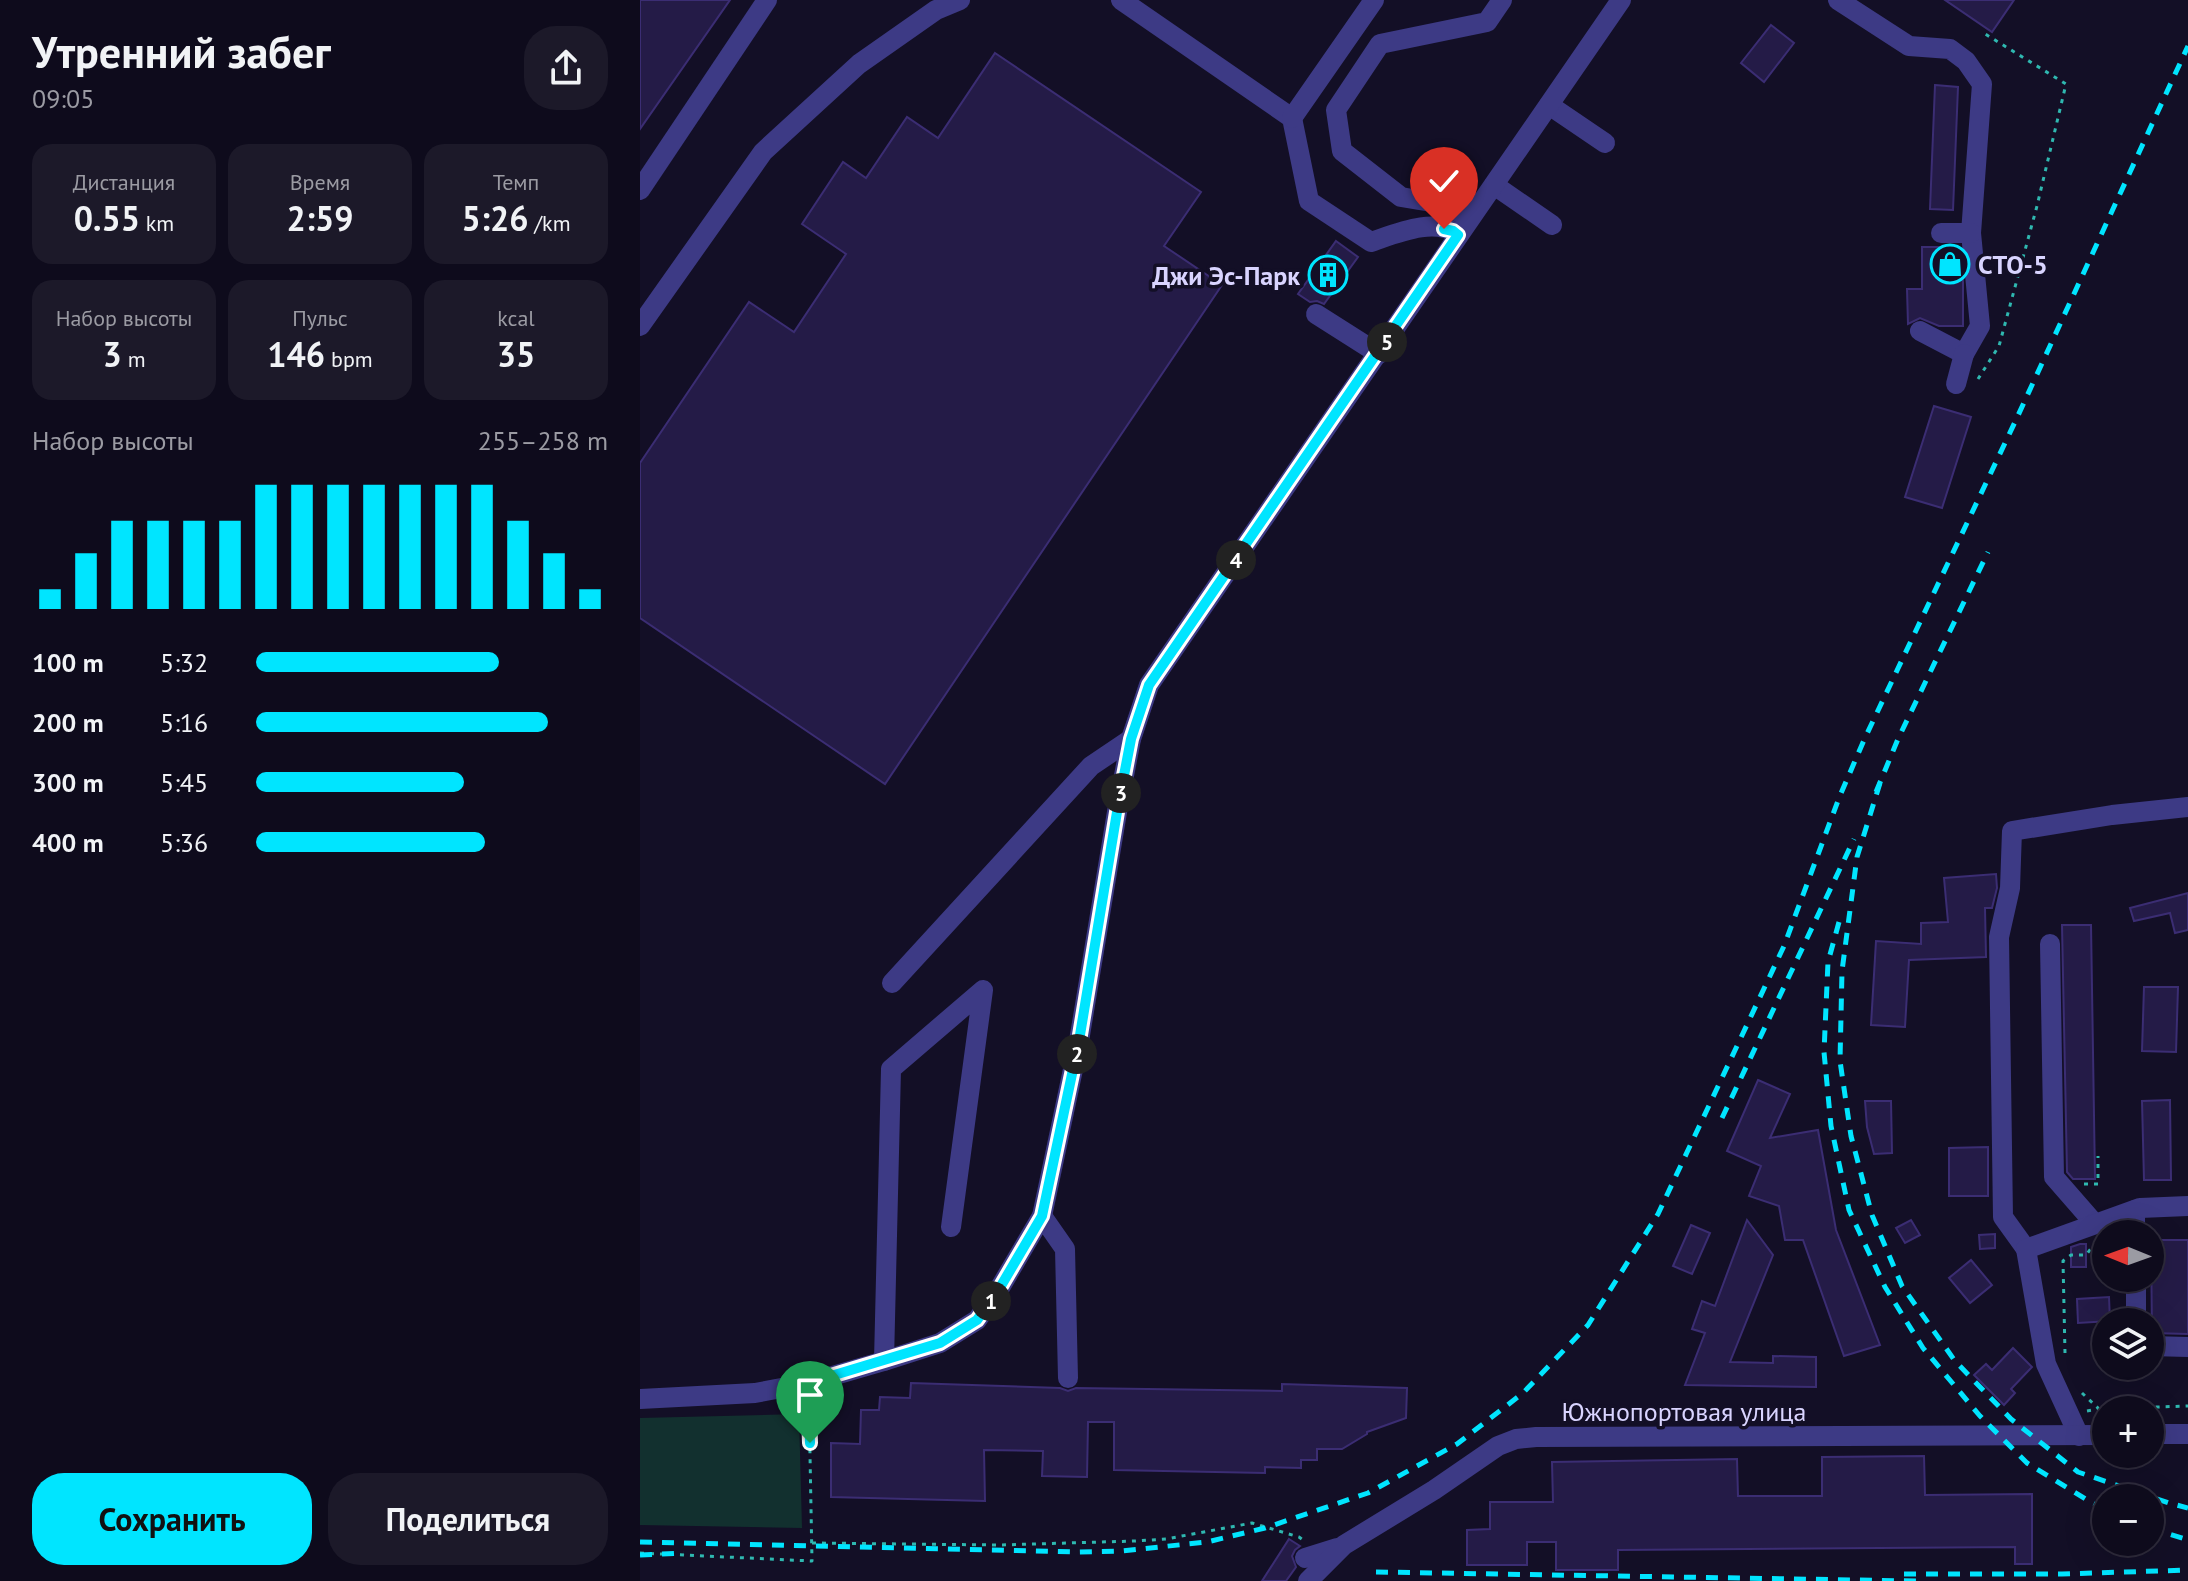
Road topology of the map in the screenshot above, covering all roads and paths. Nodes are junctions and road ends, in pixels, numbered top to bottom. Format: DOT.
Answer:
graph roads {
  1 [pos="767,0"];
  2 [pos="960,0"];
  3 [pos="1121,0"];
  4 [pos="1374,0"];
  5 [pos="1502,0"];
  6 [pos="1621,0"];
  7 [pos="1838,0"];
  8 [pos="1982,32"];
  9 [pos="1549,105"];
  10 [pos="1292,118"];
  11 [pos="1605,143"];
  12 [pos="1494,185"];
  13 [pos="640,190"];
  14 [pos="1552,225"];
  15 [pos="1464,226"];
  16 [pos="1941,233"];
  17 [pos="1971,233"];
  18 [pos="1316,314"];
  19 [pos="640,326"];
  20 [pos="1920,331"];
  21 [pos="1379,354"];
  22 [pos="1964,354"];
  23 [pos="1956,384"];
  24 [pos="1131,739"];
  25 [pos="2188,807"];
  26 [pos="2050,944"];
  27 [pos="892,983"];
  28 [pos="2098,1156"];
  29 [pos="2084,1184"];
  30 [pos="2188,1206"];
  31 [pos="2135,1210"];
  32 [pos="1042,1216"];
  33 [pos="2106,1220"];
  34 [pos="2135,1220"];
  35 [pos="2092,1221"];
  36 [pos="2092,1225"];
  37 [pos="951,1227"];
  38 [pos="2026,1249"];
  39 [pos="2086,1255"];
  40 [pos="2164,1346"];
  41 [pos="2188,1347"];
  42 [pos="884,1361"];
  43 [pos="2065,1365"];
  44 [pos="1068,1378"];
  45 [pos="808,1383"];
  46 [pos="2077,1389"];
  47 [pos="640,1399"];
  48 [pos="2188,1406"];
  49 [pos="2164,1434"];
  50 [pos="2188,1434"];
  51 [pos="2079,1436"];
  52 [pos="2092,1436"];
  53 [pos="812,1543"];
  54 [pos="1344,1545"];
  55 [pos="640,1553"];
  56 [pos="1309,1556"];
  57 [pos="1308,1581"];
  1 -- 13 [label="street"];
  2 -- 19 [label="street"];
  3 -- 10 [label="street"];
  4 -- 10 [label="street"];
  5 -- 15 [label="street"];
  6 -- 9 [label="street"];
  7 -- 17 [label="street"];
  8 -- 23 [label="path"];
  9 -- 11 [label="street"];
  9 -- 12 [label="street"];
  10 -- 15 [label="street"];
  12 -- 14 [label="street"];
  12 -- 15 [label="street"];
  15 -- 21 [label="street"];
  16 -- 17 [label="street"];
  17 -- 22 [label="street"];
  18 -- 21 [label="street"];
  20 -- 22 [label="street"];
  21 -- 24 [label="street"];
  22 -- 23 [label="street"];
  24 -- 27 [label="street"];
  24 -- 32 [label="street"];
  25 -- 38 [label="street"];
  26 -- 35 [label="street"];
  28 -- 29 [label="path"];
  30 -- 31 [label="street"];
  31 -- 33 [label="street"];
  31 -- 34 [label="street"];
  32 -- 42 [label="street"];
  32 -- 44 [label="street"];
  36 -- 38 [label="street"];
  37 -- 42 [label="street"];
  38 -- 51 [label="street"];
  39 -- 43 [label="path"];
  40 -- 41 [label="street"];
  42 -- 45 [label="street"];
  45 -- 47 [label="street"];
  45 -- 53 [label="path"];
  46 -- 48 [label="path"];
  49 -- 50 [label="street"];
  51 -- 52 [label="street, Южнопортовая улица"];
  51 -- 54 [label="street, Южнопортовая улица"];
  53 -- 55 [label="path"];
  53 -- 56 [label="path"];
  54 -- 56 [label="street"];
  54 -- 57 [label="street, Южнопортовая улица"];
}
